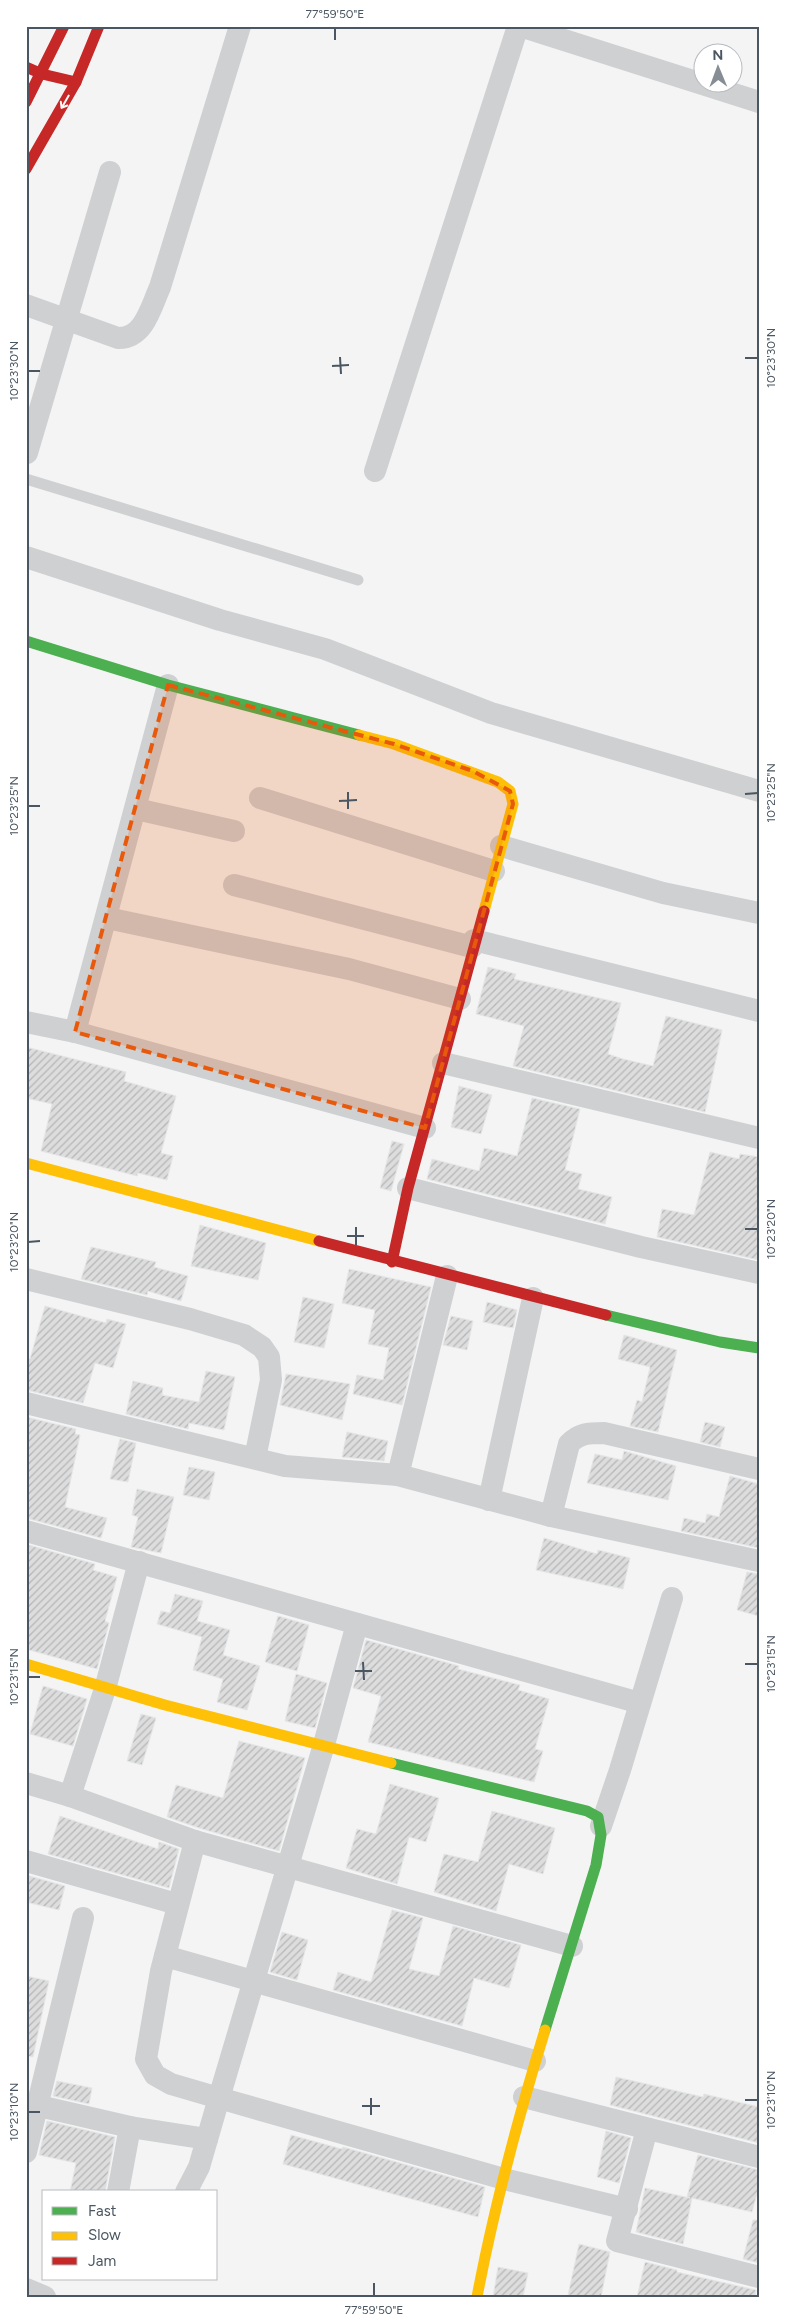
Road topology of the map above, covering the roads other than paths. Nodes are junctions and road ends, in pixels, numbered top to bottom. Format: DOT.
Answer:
graph roads {
  1 [pos="64,26"];
  2 [pos="99,26"];
  3 [pos="240,26"];
  4 [pos="519,26"];
  5 [pos="26,67"];
  6 [pos="42,74"];
  7 [pos="76,82"];
  8 [pos="26,102"];
  9 [pos="759,102"];
  10 [pos="26,169"];
  11 [pos="110,172"];
  12 [pos="26,305"];
  13 [pos="66,320"];
  14 [pos="27,453"];
  15 [pos="375,471"];
  16 [pos="26,480"];
  17 [pos="26,557"];
  18 [pos="358,580"];
  19 [pos="26,641"];
  20 [pos="168,685"];
  21 [pos="759,791"];
  22 [pos="260,798"];
  23 [pos="136,809"];
  24 [pos="234,831"];
  25 [pos="501,846"];
  26 [pos="494,871"];
  27 [pos="234,885"];
  28 [pos="759,912"];
  29 [pos="107,918"];
  30 [pos="473,944"];
  31 [pos="460,999"];
  32 [pos="759,1011"];
  33 [pos="26,1022"];
  34 [pos="75,1032"];
  35 [pos="443,1063"];
  36 [pos="425,1128"];
  37 [pos="759,1138"];
  38 [pos="26,1163"];
  39 [pos="408,1188"];
  40 [pos="392,1262"];
  41 [pos="759,1273"];
  42 [pos="447,1276"];
  43 [pos="26,1278"];
  44 [pos="533,1298"];
  45 [pos="759,1348"];
  46 [pos="26,1402"];
  47 [pos="255,1458"];
  48 [pos="759,1469"];
  49 [pos="398,1475"];
  50 [pos="489,1500"];
  51 [pos="551,1516"];
  52 [pos="26,1531"];
  53 [pos="759,1561"];
  54 [pos="139,1562"];
  55 [pos="672,1598"];
  56 [pos="357,1624"];
  57 [pos="26,1664"];
  58 [pos="105,1689"];
  59 [pos="640,1703"];
  60 [pos="323,1748"];
  61 [pos="26,1783"];
  62 [pos="70,1796"];
  63 [pos="601,1826"];
  64 [pos="195,1841"];
  65 [pos="26,1861"];
  66 [pos="288,1865"];
  67 [pos="177,1904"];
  68 [pos="83,1918"];
  69 [pos="572,1946"];
  70 [pos="165,1956"];
  71 [pos="253,1981"];
  72 [pos="535,2062"];
  73 [pos="524,2097"];
  74 [pos="219,2098"];
  75 [pos="32,2105"];
  76 [pos="130,2127"];
  77 [pos="647,2129"];
  78 [pos="207,2139"];
  79 [pos="26,2152"];
  80 [pos="759,2157"];
  81 [pos="504,2179"];
  82 [pos="118,2190"];
  83 [pos="187,2190"];
  84 [pos="626,2209"];
  85 [pos="759,2277"];
  86 [pos="26,2289"];
  87 [pos="472,2296"];
  88 [pos="45,2297"];
  1 -- 6 [label="street"];
  2 -- 7 [label="street"];
  3 -- 13 [label="street"];
  4 -- 9 [label="street"];
  4 -- 15 [label="street"];
  5 -- 6 [label="street"];
  6 -- 7 [label="street"];
  6 -- 8 [label="street"];
  7 -- 10 [label="street, one-way"];
  11 -- 13 [label="street"];
  12 -- 13 [label="street"];
  13 -- 14 [label="street"];
  16 -- 18 [label="lane"];
  17 -- 21 [label="street"];
  19 -- 20 [label="street"];
  20 -- 23 [label="street"];
  20 -- 25 [label="street"];
  22 -- 26 [label="street"];
  23 -- 24 [label="street"];
  23 -- 29 [label="street"];
  25 -- 26 [label="street"];
  25 -- 28 [label="street"];
  26 -- 30 [label="street"];
  27 -- 30 [label="street"];
  29 -- 31 [label="street"];
  29 -- 34 [label="street"];
  30 -- 31 [label="street"];
  30 -- 32 [label="street"];
  31 -- 35 [label="street"];
  33 -- 34 [label="street"];
  34 -- 36 [label="street"];
  35 -- 36 [label="street"];
  35 -- 37 [label="street"];
  36 -- 39 [label="street"];
  38 -- 40 [label="street"];
  39 -- 40 [label="street"];
  39 -- 41 [label="street"];
  40 -- 42 [label="street"];
  42 -- 44 [label="street"];
  42 -- 49 [label="street"];
  43 -- 47 [label="street"];
  44 -- 45 [label="street"];
  44 -- 50 [label="street"];
  46 -- 47 [label="street"];
  47 -- 49 [label="street"];
  48 -- 51 [label="street"];
  49 -- 50 [label="street"];
  50 -- 51 [label="street"];
  51 -- 53 [label="street"];
  52 -- 54 [label="street"];
  54 -- 56 [label="street"];
  54 -- 58 [label="street"];
  55 -- 59 [label="street"];
  56 -- 59 [label="street"];
  56 -- 60 [label="street"];
  57 -- 58 [label="street"];
  58 -- 60 [label="street"];
  58 -- 62 [label="street"];
  59 -- 63 [label="street"];
  60 -- 63 [label="street"];
  60 -- 66 [label="street"];
  61 -- 62 [label="street"];
  62 -- 64 [label="street"];
  63 -- 69 [label="street"];
  64 -- 66 [label="street"];
  64 -- 67 [label="street"];
  65 -- 67 [label="street"];
  66 -- 69 [label="street"];
  66 -- 71 [label="street"];
  67 -- 70 [label="street"];
  68 -- 75 [label="street"];
  69 -- 72 [label="street"];
  70 -- 71 [label="street"];
  70 -- 74 [label="street"];
  71 -- 72 [label="street"];
  71 -- 74 [label="street"];
  72 -- 73 [label="street"];
  73 -- 77 [label="street"];
  73 -- 81 [label="street"];
  74 -- 78 [label="street"];
  74 -- 81 [label="street"];
  75 -- 76 [label="street"];
  75 -- 79 [label="street"];
  76 -- 78 [label="street"];
  76 -- 82 [label="street"];
  77 -- 80 [label="street"];
  77 -- 84 [label="street"];
  78 -- 83 [label="street"];
  81 -- 84 [label="street"];
  81 -- 87 [label="street"];
  84 -- 85 [label="street"];
  86 -- 88 [label="street"];
}
